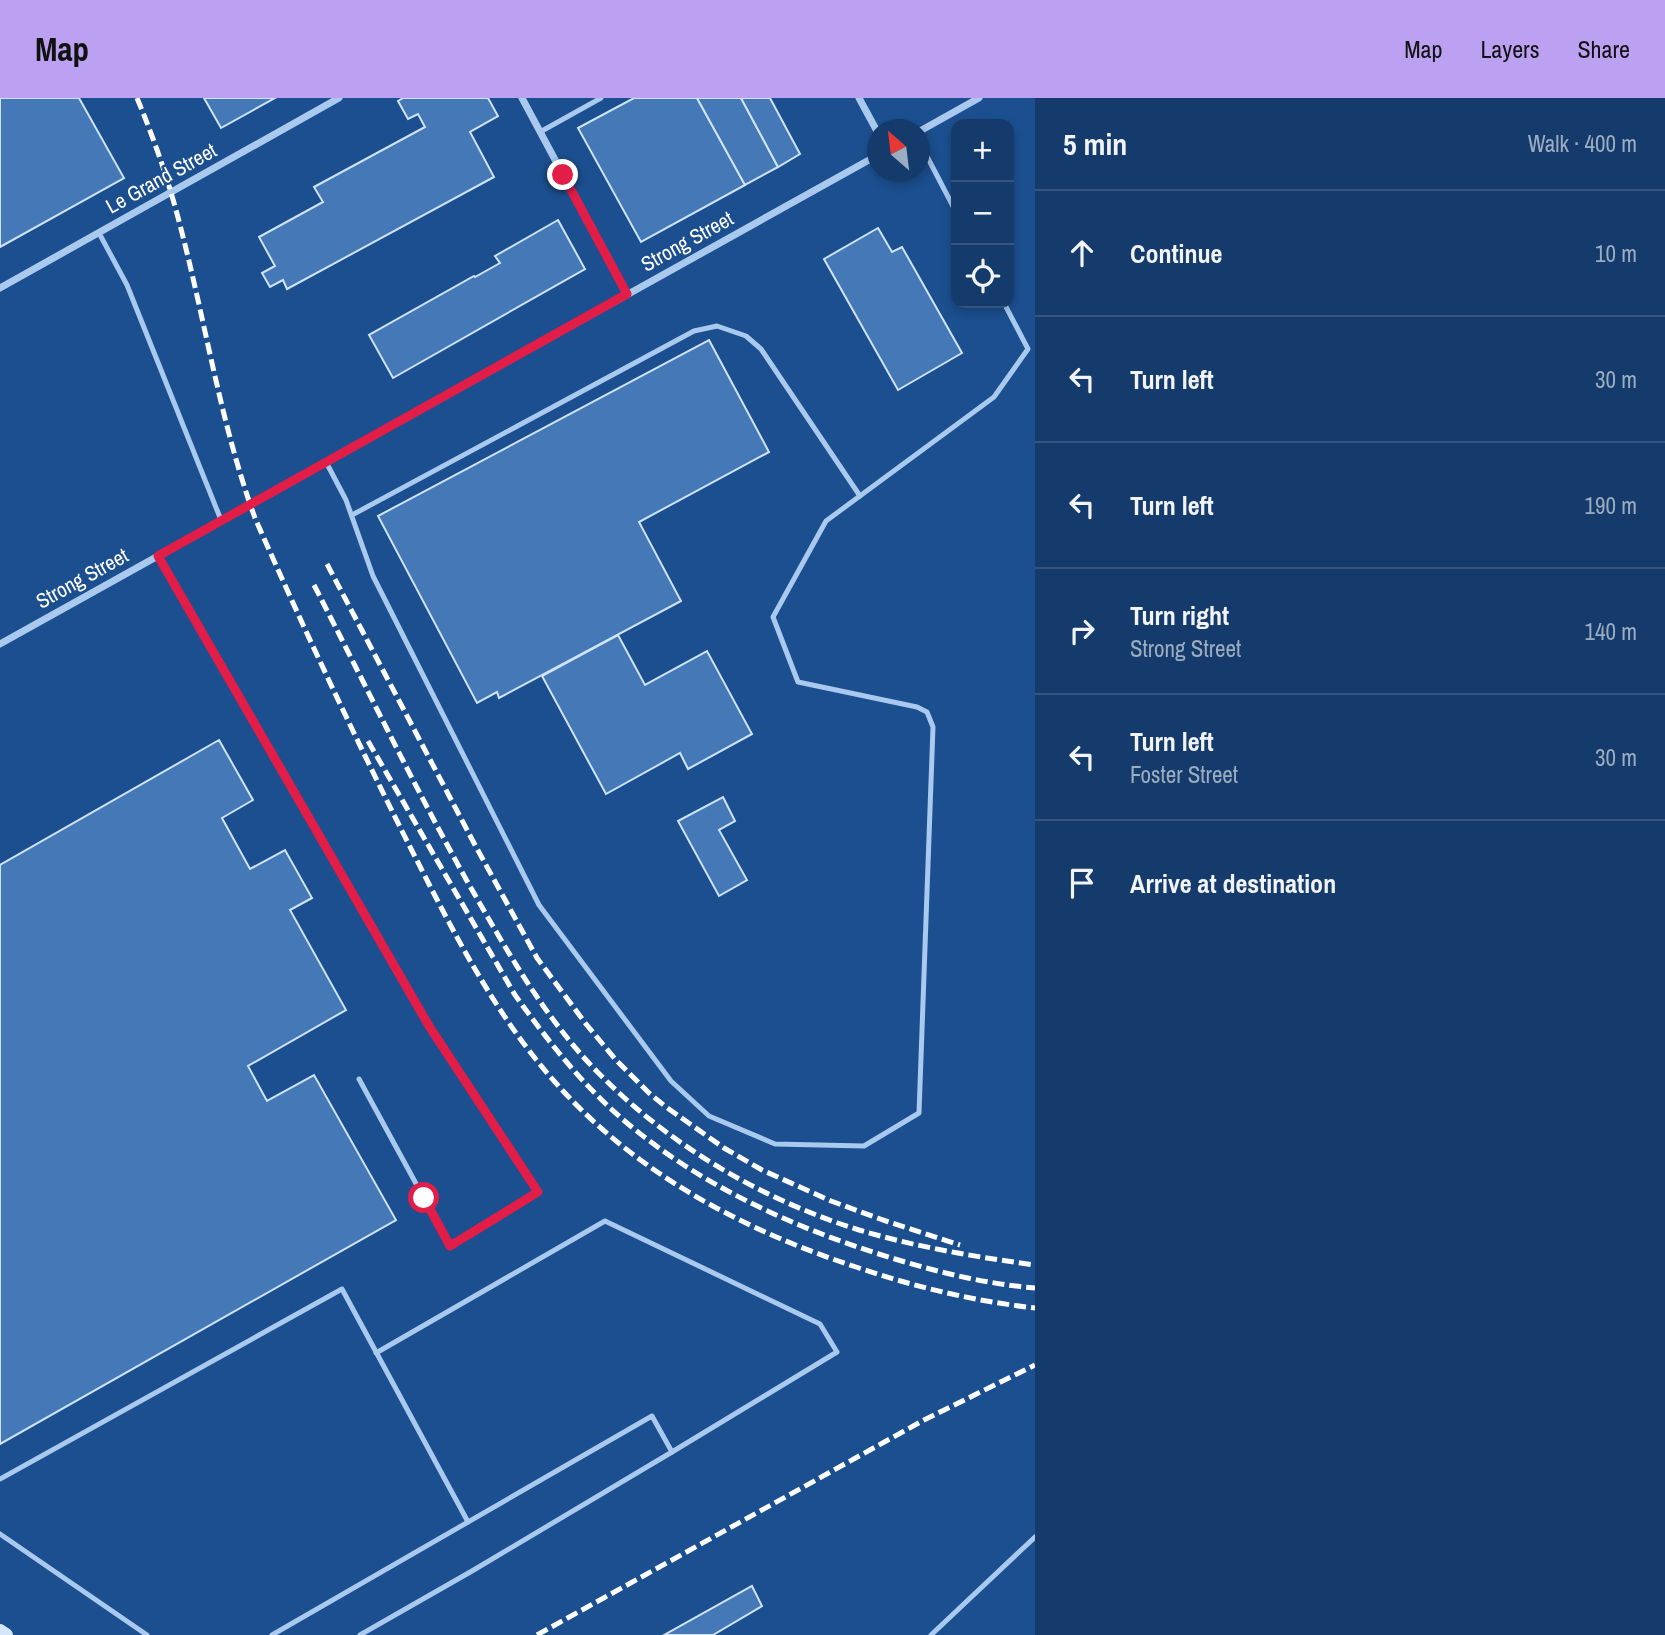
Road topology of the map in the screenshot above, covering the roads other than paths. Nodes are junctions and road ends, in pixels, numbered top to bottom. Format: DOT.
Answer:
graph roads {
  1 [pos="339,98"];
  2 [pos="522,98"];
  3 [pos="601,98"];
  4 [pos="859,98"];
  5 [pos="979,98"];
  6 [pos="870,119"];
  7 [pos="930,125"];
  8 [pos="540,132"];
  9 [pos="867,161"];
  10 [pos="930,164"];
  11 [pos="951,203"];
  12 [pos="99,233"];
  13 [pos="0,288"];
  14 [pos="627,294"];
  15 [pos="1007,308"];
  16 [pos="326,462"];
  17 [pos="860,496"];
  18 [pos="352,515"];
  19 [pos="221,520"];
  20 [pos="158,556"];
  21 [pos="0,644"];
  22 [pos="359,1079"];
  23 [pos="376,1353"];
  24 [pos="672,1452"];
  25 [pos="0,1479"];
  26 [pos="468,1522"];
  27 [pos="0,1534"];
  28 [pos="1035,1537"];
  29 [pos="0,1631"];
  30 [pos="6,1635"];
  31 [pos="147,1635"];
  32 [pos="272,1635"];
  33 [pos="360,1635"];
  34 [pos="931,1635"];
  1 -- 12 [label="street, Le Grand Street"];
  2 -- 8 [label="street"];
  3 -- 8 [label="lane"];
  4 -- 6 [label="street"];
  5 -- 7 [label="street"];
  8 -- 14 [label="street"];
  9 -- 14 [label="street, Strong Street"];
  10 -- 11 [label="lane"];
  12 -- 13 [label="street, Le Grand Street"];
  12 -- 19 [label="lane"];
  14 -- 16 [label="street, Strong Street"];
  15 -- 17 [label="lane"];
  16 -- 18 [label="lane"];
  16 -- 19 [label="street, Strong Street"];
  17 -- 18 [label="lane"];
  17 -- 18 [label="lane"];
  19 -- 20 [label="street, Strong Street"];
  20 -- 21 [label="street, Strong Street"];
  20 -- 22 [label="lane"];
  23 -- 24 [label="lane"];
  23 -- 25 [label="lane"];
  23 -- 26 [label="lane"];
  24 -- 26 [label="lane"];
  24 -- 33 [label="lane"];
  26 -- 32 [label="lane"];
  27 -- 31 [label="lane"];
  28 -- 34 [label="lane"];
  29 -- 30 [label="main road"];
}
